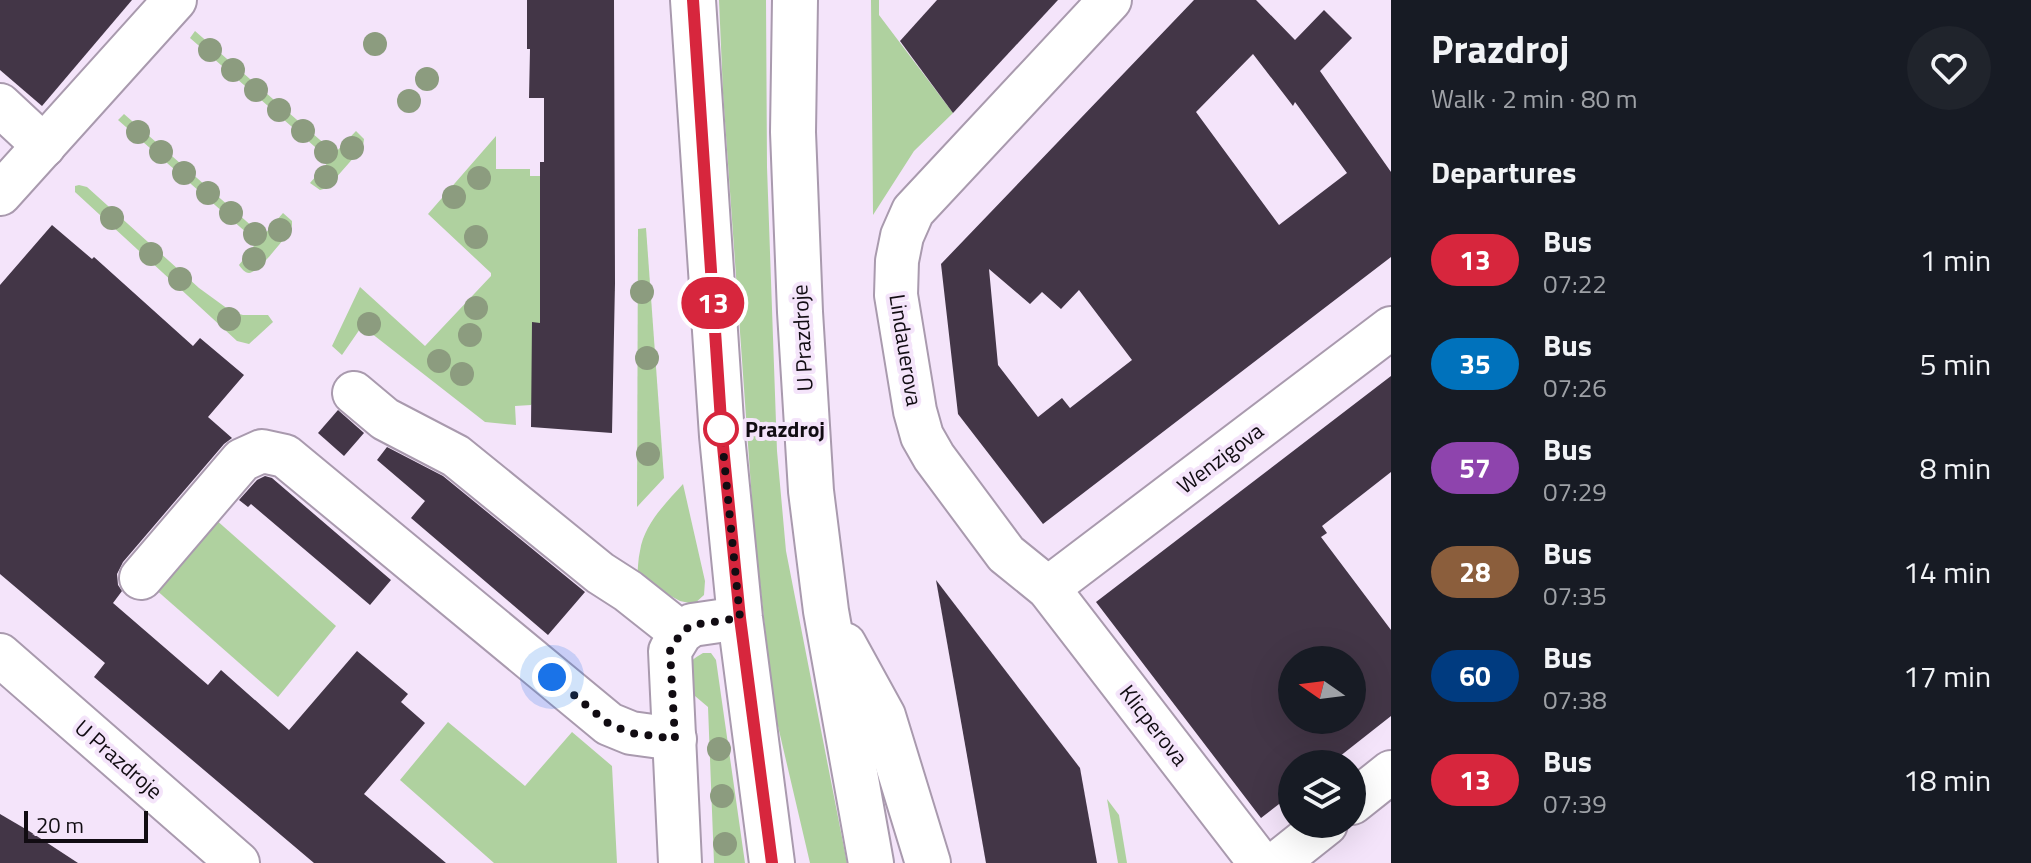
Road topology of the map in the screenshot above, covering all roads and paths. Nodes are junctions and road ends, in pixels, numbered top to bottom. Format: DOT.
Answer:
graph roads {
  1 [pos="175,0"];
  2 [pos="693,0"];
  3 [pos="795,0"];
  4 [pos="1110,0"];
  5 [pos="0,105"];
  6 [pos="44,146"];
  7 [pos="0,194"];
  8 [pos="1391,328"];
  9 [pos="354,393"];
  10 [pos="141,578"];
  11 [pos="1048,588"];
  12 [pos="826,611"];
  13 [pos="740,618"];
  14 [pos="681,633"];
  15 [pos="0,655"];
  16 [pos="675,739"];
  17 [pos="1391,772"];
  18 [pos="1366,792"];
  19 [pos="1308,838"];
  20 [pos="238,863"];
  21 [pos="680,863"];
  22 [pos="772,863"];
  23 [pos="871,863"];
  24 [pos="928,863"];
  25 [pos="1260,863"];
  26 [pos="1277,863"];
  1 -- 6 [label="street"];
  2 -- 13 [label="main road"];
  3 -- 12 [label="main road, U Prazdroje"];
  4 -- 11 [label="street, Lindauerova"];
  5 -- 6 [label="street"];
  6 -- 7 [label="street"];
  8 -- 11 [label="street, Wenzigova"];
  9 -- 14 [label="street"];
  10 -- 16 [label="street"];
  11 -- 25 [label="street, Klicperova"];
  12 -- 23 [label="main road, U Prazdroje"];
  12 -- 24 [label="main road"];
  13 -- 14 [label="street"];
  13 -- 22 [label="main road"];
  14 -- 16 [label="street"];
  15 -- 20 [label="street, U Prazdroje"];
  16 -- 21 [label="street"];
  17 -- 18 [label="street"];
  19 -- 26 [label="street"];
}
